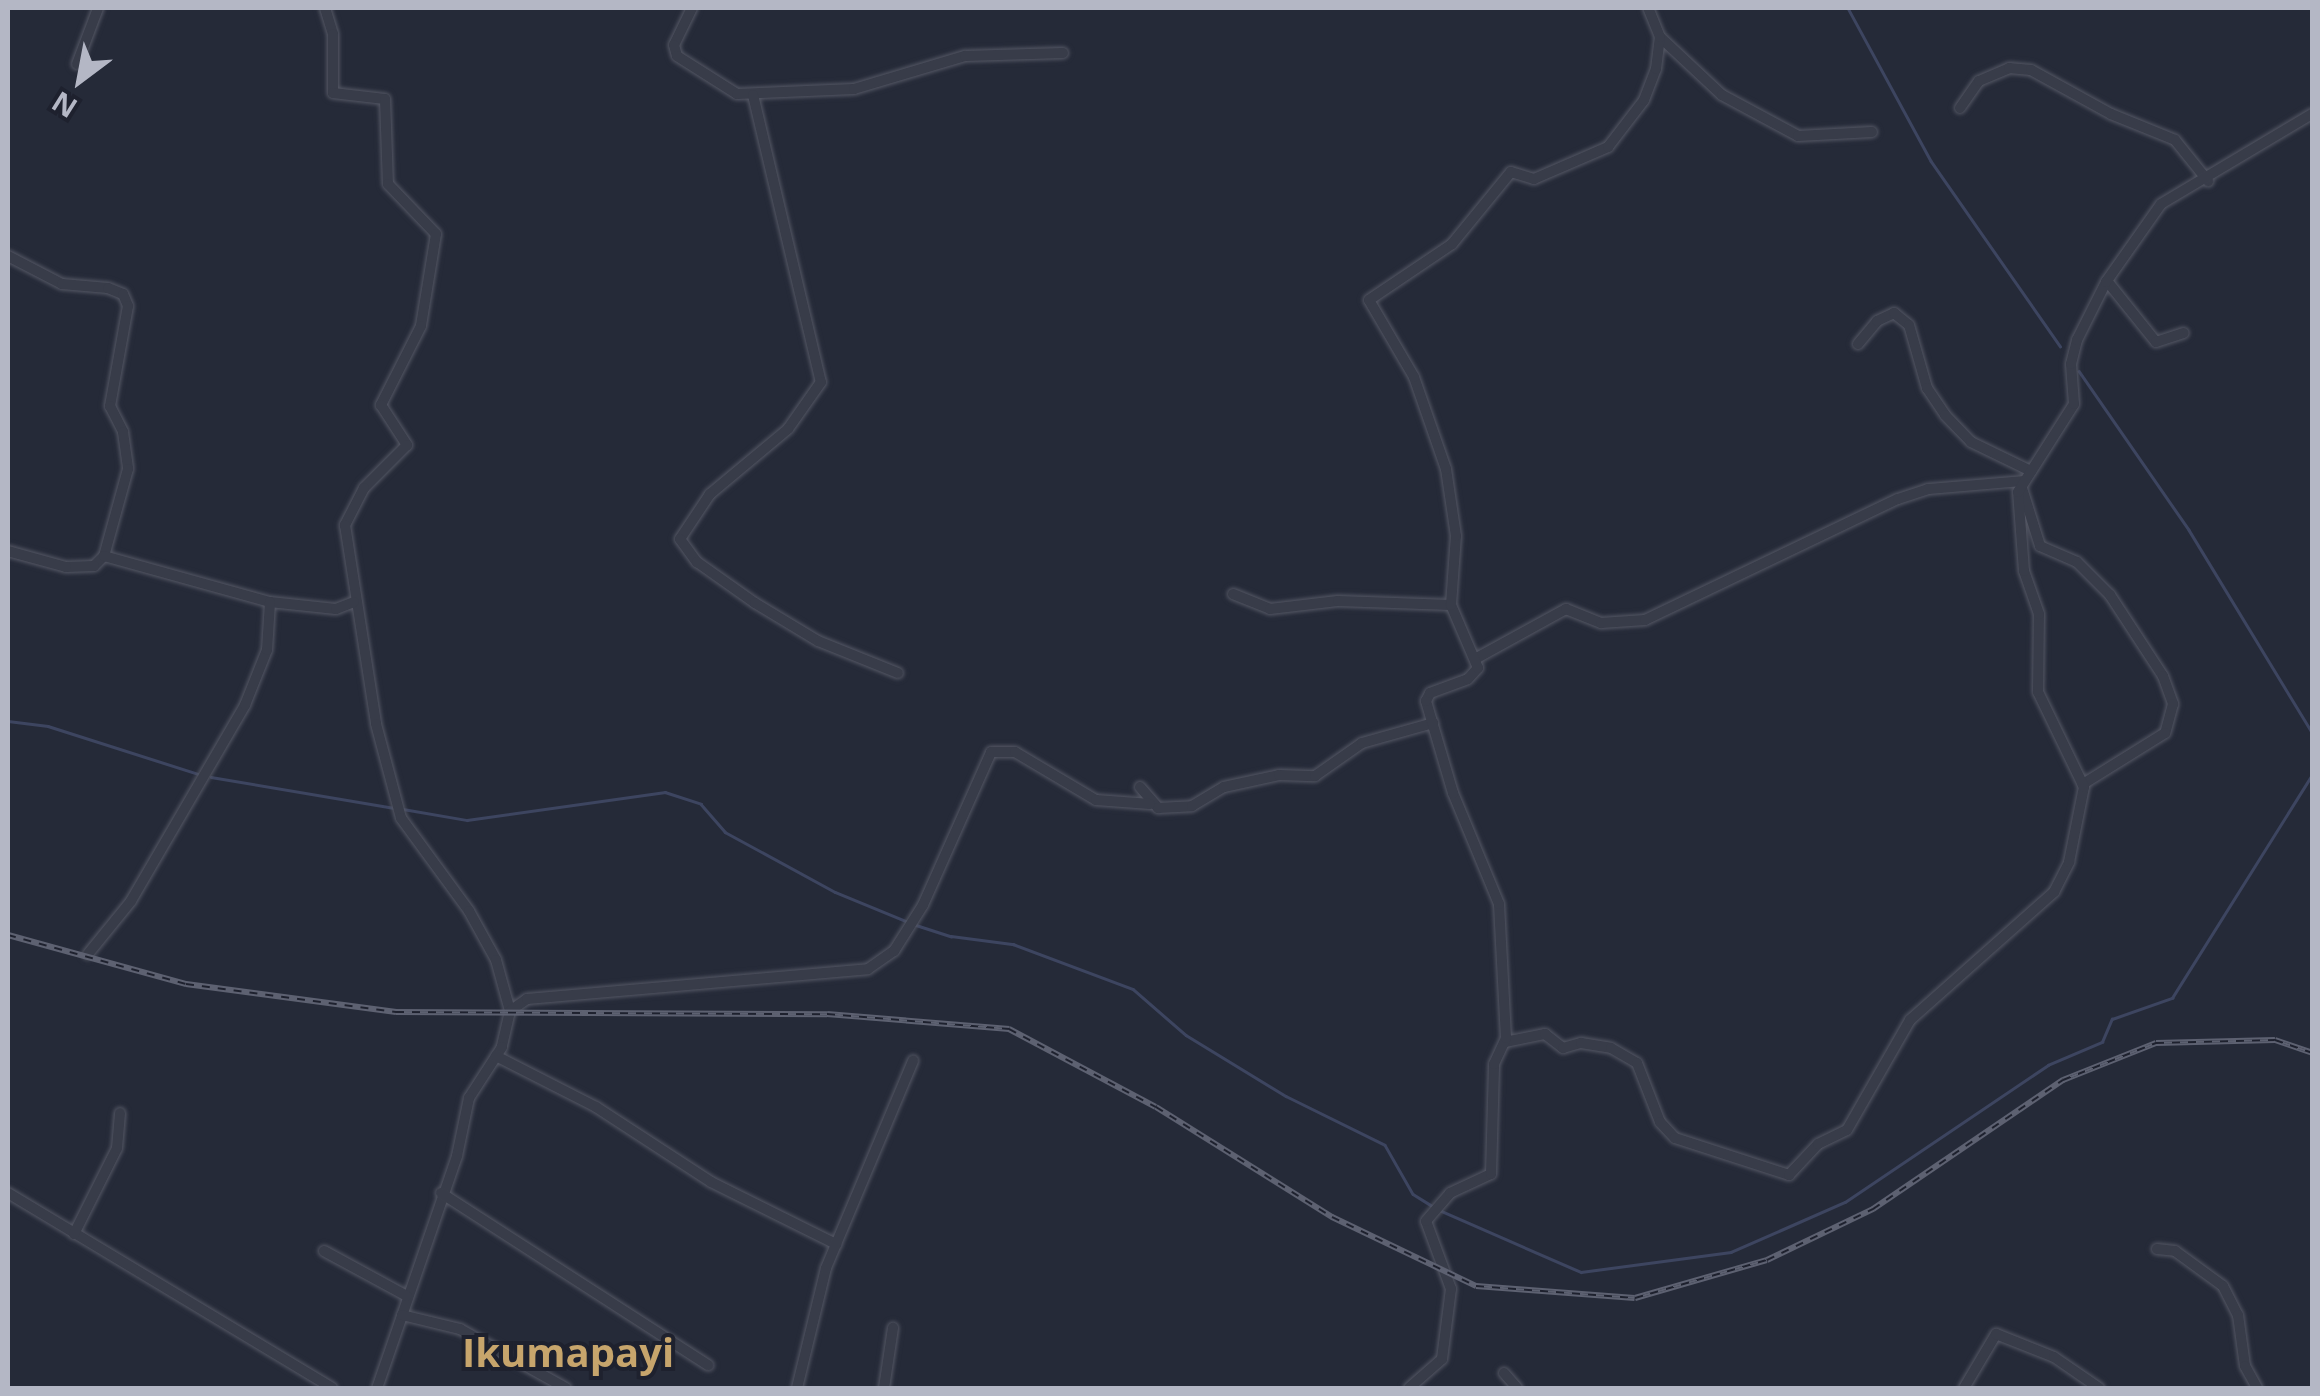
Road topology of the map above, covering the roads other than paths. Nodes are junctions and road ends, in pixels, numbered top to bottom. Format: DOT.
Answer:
graph roads {
  1 [pos="98,8"];
  2 [pos="326,8"];
  3 [pos="692,8"];
  4 [pos="1648,8"];
  5 [pos="1660,37"];
  6 [pos="1063,53"];
  7 [pos="77,64"];
  8 [pos="753,96"];
  9 [pos="1960,108"];
  10 [pos="2312,114"];
  11 [pos="1872,132"];
  12 [pos="2208,181"];
  13 [pos="8,256"];
  14 [pos="2107,281"];
  15 [pos="2184,333"];
  16 [pos="1858,344"];
  17 [pos="2025,479"];
  18 [pos="8,551"];
  19 [pos="104,556"];
  20 [pos="1233,594"];
  21 [pos="270,602"];
  22 [pos="354,602"];
  23 [pos="1450,605"];
  24 [pos="1476,659"];
  25 [pos="898,672"];
  26 [pos="1433,723"];
  27 [pos="2083,784"];
  28 [pos="1140,788"];
  29 [pos="1150,804"];
  30 [pos="88,954"];
  31 [pos="510,1011"];
  32 [pos="1505,1042"];
  33 [pos="496,1056"];
  34 [pos="913,1061"];
  35 [pos="120,1113"];
  36 [pos="8,1193"];
  37 [pos="440,1194"];
  38 [pos="74,1234"];
  39 [pos="836,1244"];
  40 [pos="2157,1249"];
  41 [pos="324,1251"];
  42 [pos="407,1296"];
  43 [pos="402,1315"];
  44 [pos="893,1328"];
  45 [pos="708,1365"];
  46 [pos="1504,1373"];
  47 [pos="332,1388"];
  48 [pos="376,1388"];
  49 [pos="566,1388"];
  50 [pos="797,1388"];
  51 [pos="884,1388"];
  52 [pos="1409,1388"];
  53 [pos="1517,1388"];
  54 [pos="1964,1388"];
  55 [pos="2094,1388"];
  56 [pos="2258,1388"];
  1 -- 7 [label="street"];
  2 -- 22 [label="street"];
  3 -- 8 [label="street"];
  4 -- 5 [label="street"];
  5 -- 11 [label="street"];
  5 -- 23 [label="street"];
  6 -- 8 [label="street"];
  8 -- 25 [label="street"];
  9 -- 12 [label="street"];
  10 -- 12 [label="street"];
  12 -- 14 [label="street"];
  13 -- 19 [label="street"];
  14 -- 15 [label="street"];
  14 -- 17 [label="street"];
  16 -- 17 [label="street"];
  17 -- 24 [label="street"];
  17 -- 27 [label="street"];
  17 -- 27 [label="street"];
  18 -- 19 [label="street"];
  19 -- 21 [label="street"];
  20 -- 23 [label="street"];
  21 -- 22 [label="street"];
  21 -- 30 [label="street"];
  22 -- 31 [label="street"];
  23 -- 24 [label="street"];
  24 -- 26 [label="street"];
  26 -- 29 [label="street"];
  26 -- 32 [label="street"];
  27 -- 32 [label="street"];
  28 -- 29 [label="street"];
  29 -- 31 [label="street"];
  31 -- 33 [label="street"];
  32 -- 52 [label="street"];
  33 -- 37 [label="street"];
  33 -- 39 [label="street"];
  34 -- 39 [label="street"];
  35 -- 38 [label="street"];
  36 -- 38 [label="street"];
  37 -- 42 [label="street"];
  37 -- 45 [label="street"];
  38 -- 47 [label="street"];
  39 -- 50 [label="street"];
  40 -- 56 [label="street"];
  41 -- 42 [label="street"];
  42 -- 43 [label="street"];
  43 -- 48 [label="street"];
  43 -- 49 [label="street"];
  44 -- 51 [label="street"];
  46 -- 53 [label="street"];
  54 -- 55 [label="street"];
}
